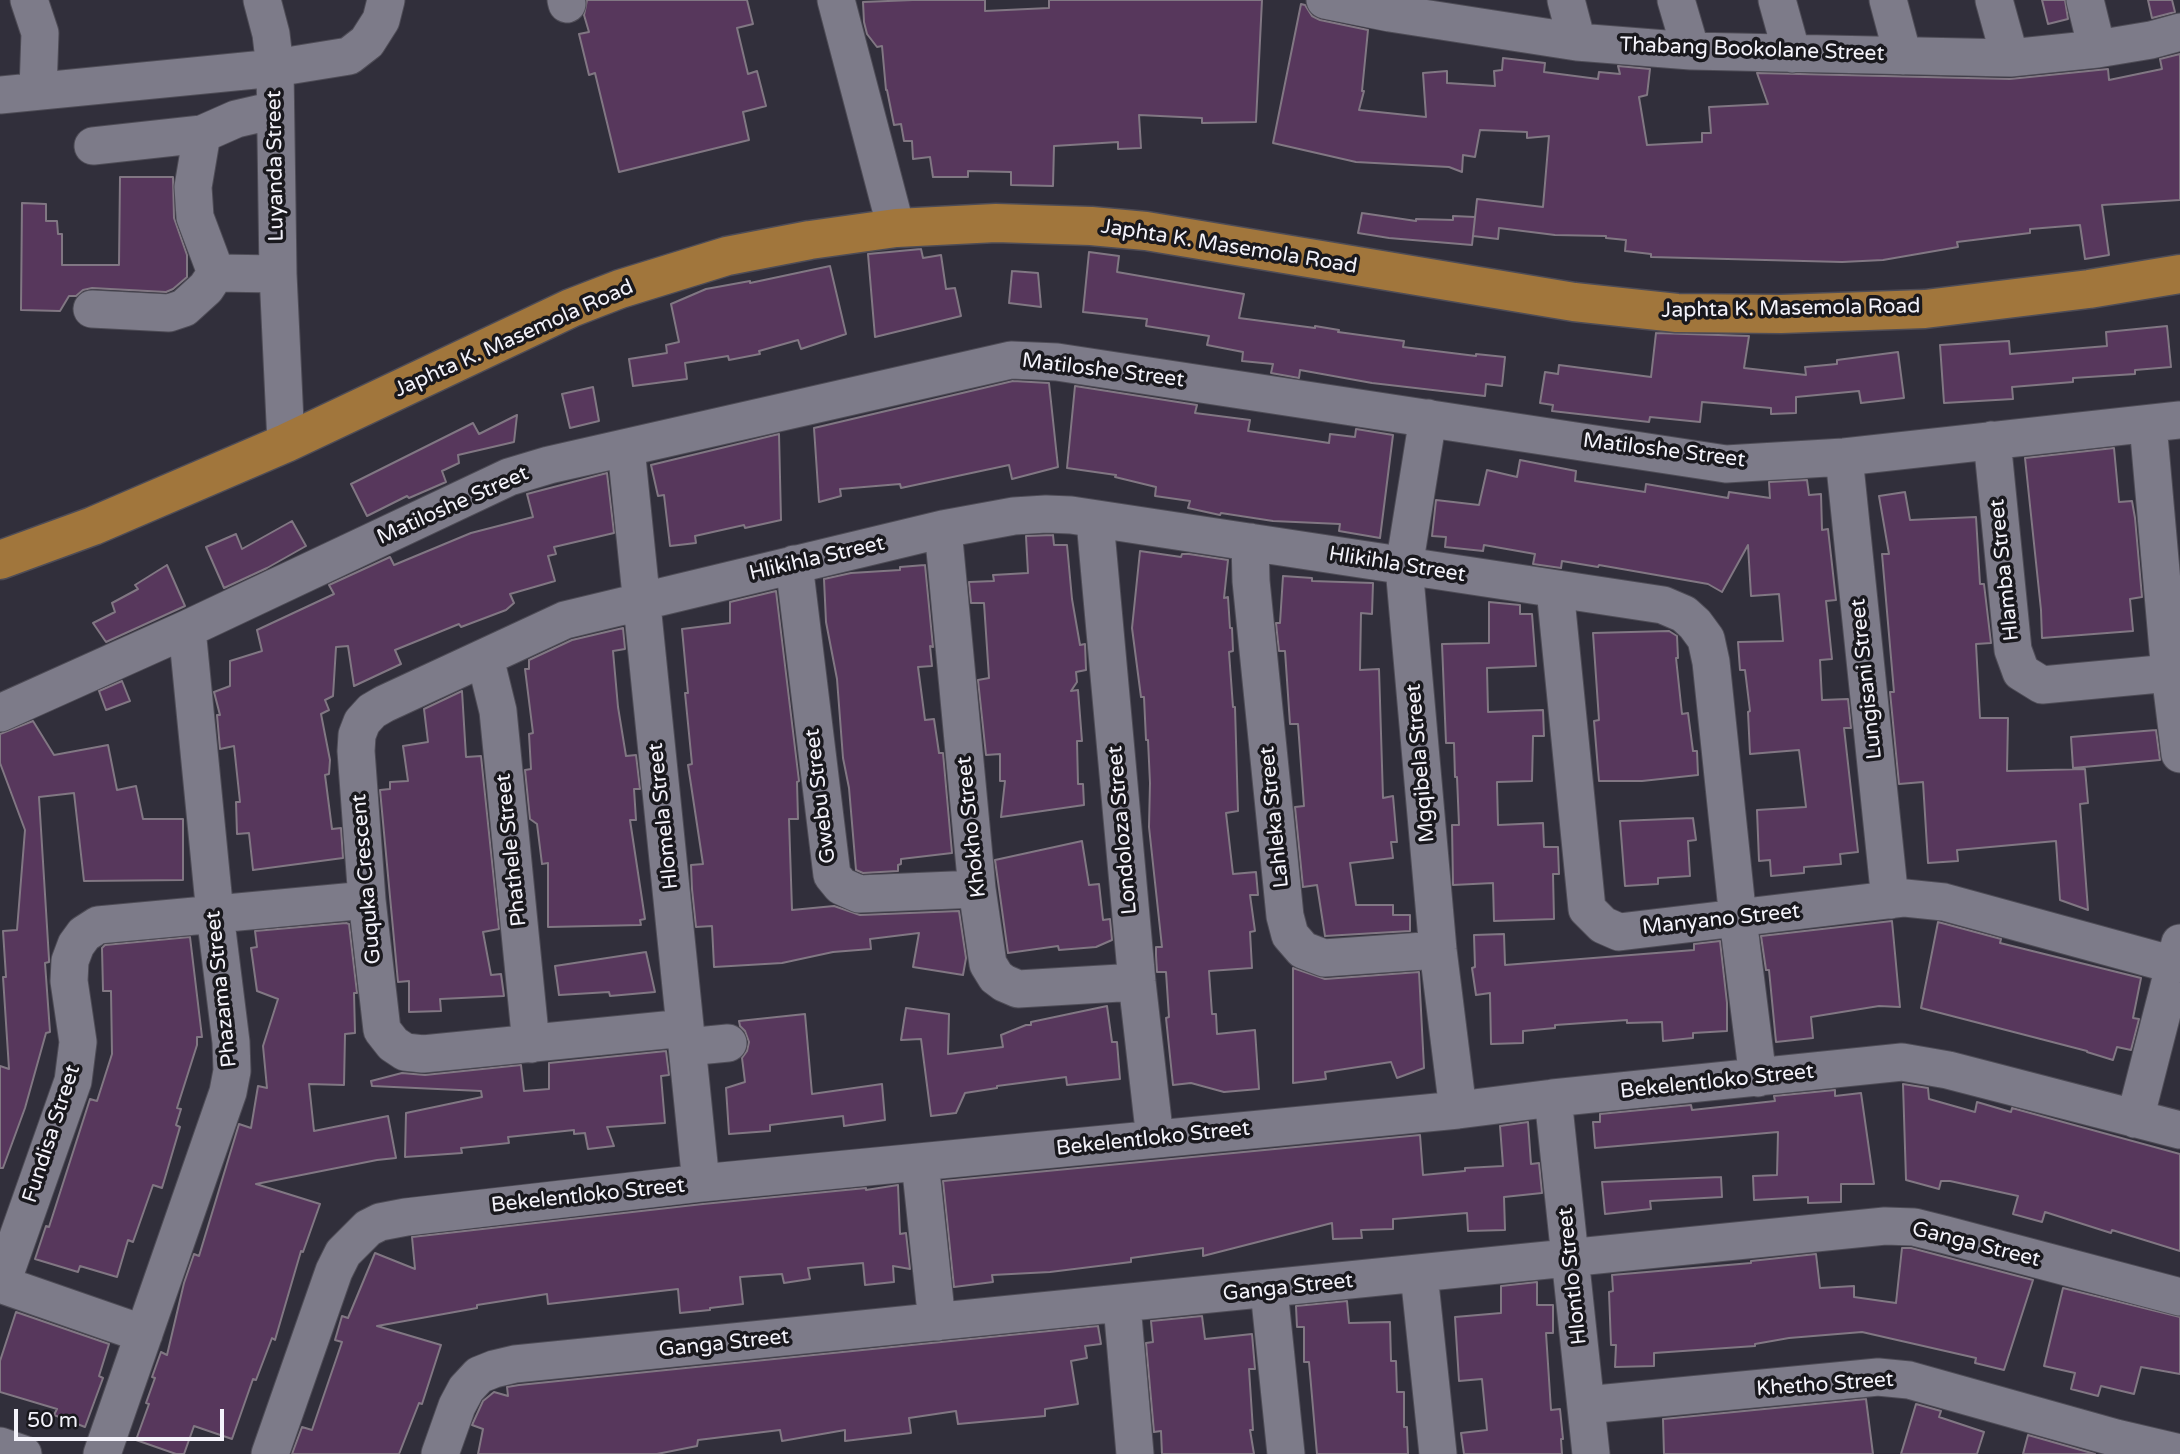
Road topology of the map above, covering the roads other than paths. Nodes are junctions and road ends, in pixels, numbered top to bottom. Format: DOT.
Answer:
graph roads {
  1 [pos="29,0"];
  2 [pos="262,0"];
  3 [pos="386,0"];
  4 [pos="836,0"];
  5 [pos="1325,0"];
  6 [pos="1566,0"];
  7 [pos="1676,0"];
  8 [pos="1777,0"];
  9 [pos="1888,0"];
  10 [pos="1994,0"];
  11 [pos="2085,0"];
  12 [pos="1363,4"];
  13 [pos="1468,13"];
  14 [pos="2180,32"];
  15 [pos="1577,43"];
  16 [pos="2097,49"];
  17 [pos="1691,51"];
  18 [pos="1792,54"];
  19 [pos="1903,56"];
  20 [pos="2010,58"];
  21 [pos="275,68"];
  22 [pos="17,93"];
  23 [pos="275,110"];
  24 [pos="202,134"];
  25 [pos="93,146"];
  26 [pos="895,228"];
  27 [pos="216,273"];
  28 [pos="278,274"];
  29 [pos="2180,274"];
  30 [pos="92,309"];
  31 [pos="1429,418"];
  32 [pos="2164,422"];
  33 [pos="1992,440"];
  34 [pos="286,443"];
  35 [pos="626,448"];
  36 [pos="1844,457"];
  37 [pos="1095,521"];
  38 [pos="943,529"];
  39 [pos="1250,542"];
  40 [pos="0,560"];
  41 [pos="794,564"];
  42 [pos="1404,567"];
  43 [pos="1555,589"];
  44 [pos="642,602"];
  45 [pos="187,629"];
  46 [pos="485,657"];
  47 [pos="2170,673"];
  48 [pos="0,713"];
  49 [pos="2180,754"];
  50 [pos="977,889"];
  51 [pos="367,900"];
  52 [pos="1890,900"];
  53 [pos="215,914"];
  54 [pos="1738,919"];
  55 [pos="1438,950"];
  56 [pos="2177,954"];
  57 [pos="1137,982"];
  58 [pos="686,1037"];
  59 [pos="728,1043"];
  60 [pos="531,1044"];
  61 [pos="1759,1078"];
  62 [pos="1553,1098"];
  63 [pos="1458,1110"];
  64 [pos="2135,1119"];
  65 [pos="2180,1130"];
  66 [pos="1155,1139"];
  67 [pos="920,1162"];
  68 [pos="701,1183"];
  69 [pos="1571,1256"];
  70 [pos="1419,1274"];
  71 [pos="1,1285"];
  72 [pos="1269,1290"];
  73 [pos="2180,1297"];
  74 [pos="1122,1305"];
  75 [pos="937,1322"];
  76 [pos="144,1334"];
  77 [pos="1586,1405"];
  78 [pos="0,1446"];
  79 [pos="1129,1453"];
  80 [pos="2180,1453"];
  81 [pos="23,1454"];
  82 [pos="102,1454"];
  83 [pos="270,1454"];
  84 [pos="440,1454"];
  85 [pos="1286,1454"];
  86 [pos="1438,1454"];
  87 [pos="1591,1454"];
  1 -- 22 [label="street"];
  2 -- 21 [label="street"];
  3 -- 21 [label="street"];
  4 -- 26 [label="street"];
  5 -- 12 [label="street, Thabang Bookolane Street"];
  6 -- 15 [label="street"];
  7 -- 17 [label="street"];
  8 -- 18 [label="street"];
  9 -- 19 [label="street"];
  10 -- 20 [label="street"];
  11 -- 16 [label="street"];
  12 -- 13 [label="street, Thabang Bookolane Street"];
  13 -- 15 [label="street, Thabang Bookolane Street"];
  14 -- 16 [label="street, Thabang Bookolane Street"];
  15 -- 17 [label="street, Thabang Bookolane Street"];
  16 -- 20 [label="street, Thabang Bookolane Street"];
  17 -- 18 [label="street, Thabang Bookolane Street"];
  18 -- 19 [label="street, Thabang Bookolane Street"];
  19 -- 20 [label="street, Thabang Bookolane Street"];
  21 -- 22 [label="street, Luyanda Street"];
  21 -- 23 [label="street, Luyanda Street"];
  23 -- 24 [label="street"];
  23 -- 28 [label="street, Luyanda Street"];
  24 -- 25 [label="street"];
  24 -- 27 [label="street"];
  26 -- 29 [label="main road, Japhta K. Masemola Road"];
  26 -- 34 [label="main road, Japhta K. Masemola Road"];
  27 -- 28 [label="street"];
  27 -- 30 [label="street"];
  28 -- 34 [label="street, Luyanda Street"];
  31 -- 35 [label="street, Matiloshe Street"];
  31 -- 36 [label="street, Matiloshe Street"];
  31 -- 42 [label="street, Mgqibela Street"];
  32 -- 33 [label="street, Matiloshe Street"];
  32 -- 47 [label="street"];
  33 -- 36 [label="street, Matiloshe Street"];
  33 -- 47 [label="street, Hlamba Street"];
  34 -- 40 [label="main road, Japhta K. Masemola Road"];
  35 -- 44 [label="street, Hlomela Street"];
  35 -- 45 [label="street, Matiloshe Street"];
  36 -- 52 [label="street, Lungisani Street"];
  37 -- 38 [label="street, Hlikihla Street"];
  37 -- 39 [label="street, Hlikihla Street"];
  37 -- 57 [label="street, Londoloza Street"];
  38 -- 41 [label="street, Hlikihla Street"];
  38 -- 50 [label="street, Khokho Street"];
  39 -- 42 [label="street, Hlikihla Street"];
  39 -- 55 [label="street, Lahleka Street"];
  41 -- 44 [label="street, Hlikihla Street"];
  41 -- 50 [label="street, Gwebu Street"];
  42 -- 43 [label="street, Hlikihla Street"];
  42 -- 55 [label="street, Mgqibela Street"];
  43 -- 54 [label="street, Hlikihla Street"];
  43 -- 54 [label="street, Manyano Street"];
  44 -- 46 [label="street, Guquka Crescent"];
  44 -- 58 [label="street, Hlomela Street"];
  45 -- 48 [label="street, Matiloshe Street"];
  45 -- 53 [label="street, Phazama Street"];
  46 -- 51 [label="street, Guquka Crescent"];
  46 -- 60 [label="street, Phathele Street"];
  47 -- 49 [label="street"];
  50 -- 57 [label="street, Khokho Street"];
  51 -- 53 [label="street, Fundisa Street"];
  51 -- 60 [label="street, Guquka Crescent"];
  52 -- 54 [label="street, Manyano Street"];
  52 -- 56 [label="street, Manyano Street"];
  53 -- 71 [label="street, Fundisa Street"];
  53 -- 76 [label="street, Phazama Street"];
  54 -- 61 [label="street, Hlikihla Street"];
  55 -- 63 [label="street, Mgqibela Street"];
  56 -- 64 [label="street"];
  57 -- 66 [label="street, Londoloza Street"];
  58 -- 59 [label="street, Guquka Crescent"];
  58 -- 60 [label="street, Guquka Crescent"];
  58 -- 68 [label="street, Hlomela Street"];
  61 -- 62 [label="street, Bekelentloko Street"];
  61 -- 64 [label="street, Bekelentloko Street"];
  62 -- 63 [label="street, Bekelentloko Street"];
  62 -- 69 [label="street, Hlontlo Street"];
  63 -- 66 [label="street, Bekelentloko Street"];
  64 -- 65 [label="street, Bekelentloko Street"];
  66 -- 67 [label="street, Bekelentloko Street"];
  67 -- 68 [label="street, Bekelentloko Street"];
  67 -- 75 [label="street"];
  68 -- 83 [label="street, Bekelentloko Street"];
  69 -- 70 [label="street, Ganga Street"];
  69 -- 73 [label="street, Ganga Street"];
  69 -- 77 [label="street, Hlontlo Street"];
  70 -- 72 [label="street, Ganga Street"];
  70 -- 86 [label="street"];
  71 -- 76 [label="street"];
  72 -- 74 [label="street, Ganga Street"];
  72 -- 85 [label="street"];
  74 -- 75 [label="street, Ganga Street"];
  74 -- 79 [label="street"];
  75 -- 84 [label="street, Ganga Street"];
  76 -- 82 [label="street, Phazama Street"];
  77 -- 80 [label="street, Khetho Street"];
  77 -- 87 [label="street, Hlontlo Street"];
  78 -- 81 [label="street"];
}
